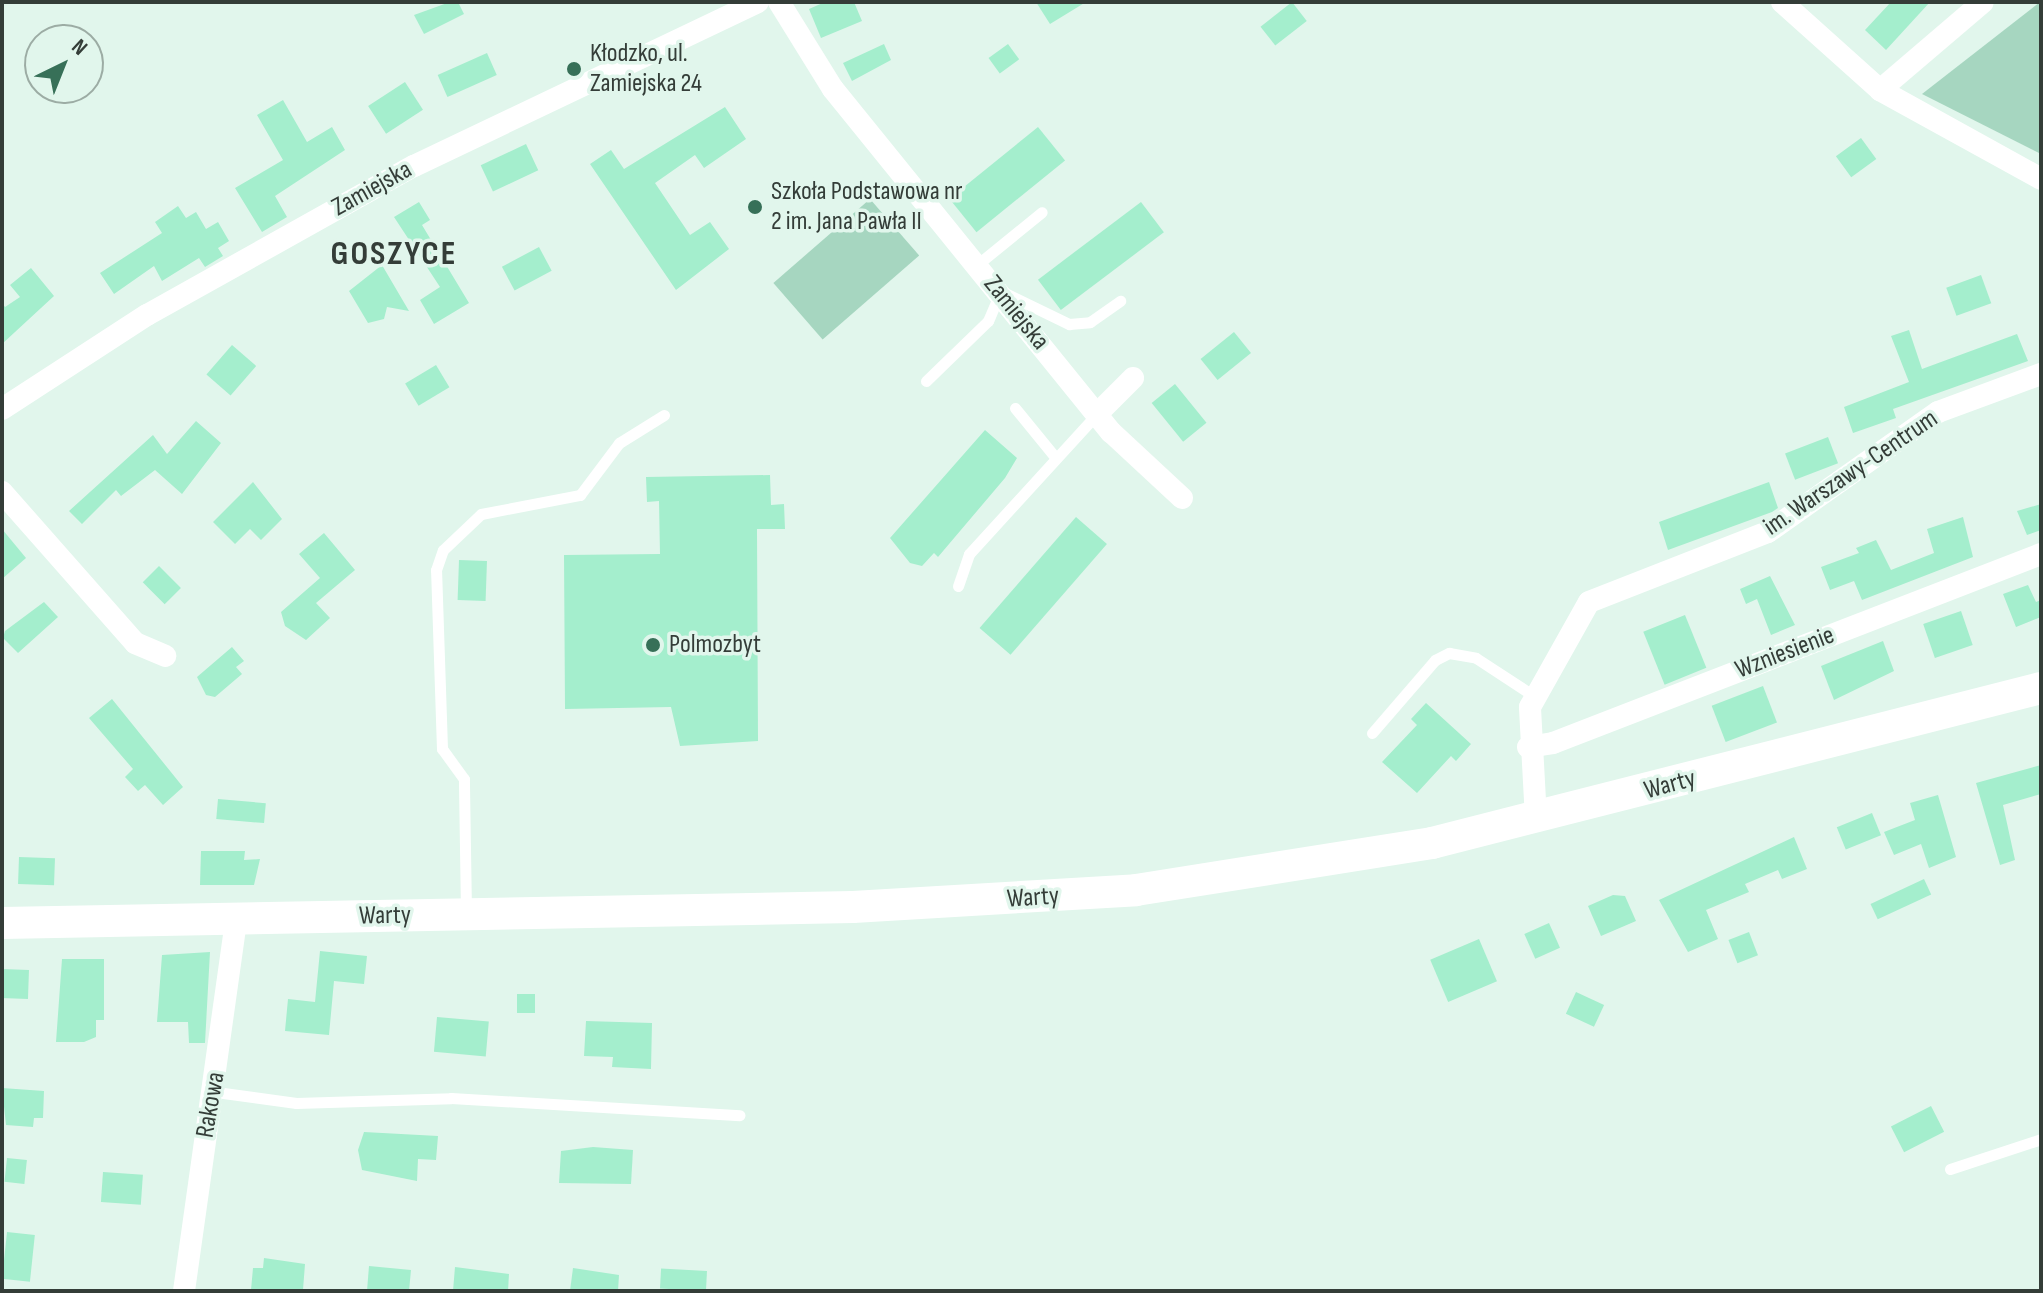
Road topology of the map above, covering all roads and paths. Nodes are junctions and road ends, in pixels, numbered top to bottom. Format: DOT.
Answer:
graph roads {
  1 [pos="779,2"];
  2 [pos="1983,2"];
  3 [pos="748,4"];
  4 [pos="1788,4"];
  5 [pos="1880,90"];
  6 [pos="2041,179"];
  7 [pos="1042,212"];
  8 [pos="978,264"];
  9 [pos="1001,291"];
  10 [pos="1120,301"];
  11 [pos="2041,374"];
  12 [pos="1133,378"];
  13 [pos="926,381"];
  14 [pos="1015,408"];
  15 [pos="2,409"];
  16 [pos="664,415"];
  17 [pos="1104,423"];
  18 [pos="1055,457"];
  19 [pos="2,492"];
  20 [pos="1182,498"];
  21 [pos="2041,554"];
  22 [pos="958,586"];
  23 [pos="165,656"];
  24 [pos="2041,688"];
  25 [pos="1534,696"];
  26 [pos="1372,733"];
  27 [pos="1528,747"];
  28 [pos="1536,819"];
  29 [pos="466,914"];
  30 [pos="236,919"];
  31 [pos="2,923"];
  32 [pos="216,1092"];
  33 [pos="739,1115"];
  34 [pos="2041,1139"];
  35 [pos="1950,1169"];
  36 [pos="184,1291"];
  1 -- 8 [label="street, Zamiejska"];
  2 -- 5 [label="street"];
  3 -- 15 [label="street, Zamiejska"];
  4 -- 5 [label="street"];
  5 -- 6 [label="street"];
  7 -- 8 [label="lane"];
  8 -- 9 [label="street, Zamiejska"];
  9 -- 10 [label="lane"];
  9 -- 13 [label="lane"];
  9 -- 17 [label="street, Zamiejska"];
  11 -- 25 [label="street, im. Warszawy-Centrum"];
  12 -- 17 [label="street"];
  14 -- 18 [label="lane"];
  16 -- 29 [label="lane"];
  17 -- 18 [label="lane"];
  17 -- 20 [label="street, Zamiejska"];
  18 -- 22 [label="lane"];
  19 -- 23 [label="street"];
  21 -- 27 [label="street, Wzniesienie"];
  24 -- 28 [label="main road, Warty"];
  25 -- 26 [label="lane"];
  25 -- 27 [label="street, im. Warszawy-Centrum"];
  27 -- 28 [label="street, im. Warszawy-Centrum"];
  28 -- 29 [label="main road, Warty"];
  29 -- 30 [label="main road, Warty"];
  30 -- 31 [label="main road, Warty"];
  30 -- 32 [label="street, Rakowa"];
  32 -- 33 [label="lane"];
  32 -- 36 [label="street, Rakowa"];
  34 -- 35 [label="lane"];
}
